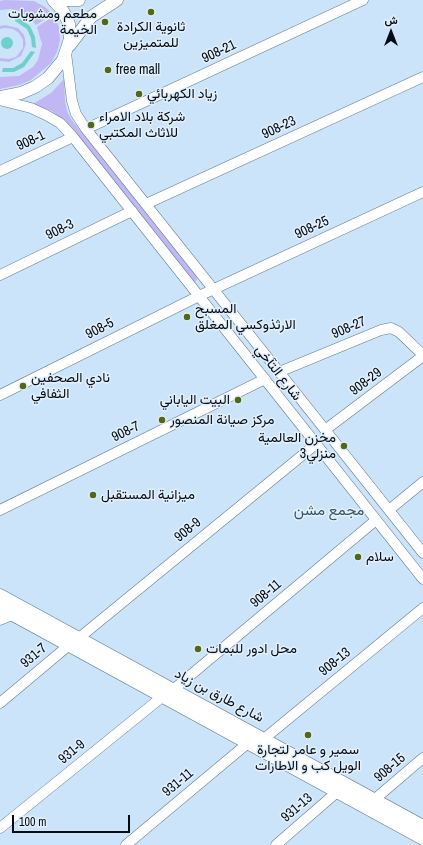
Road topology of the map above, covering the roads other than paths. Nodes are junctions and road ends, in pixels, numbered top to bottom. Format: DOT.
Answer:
graph roads {
  1 [pos="53,0"];
  2 [pos="79,0"];
  3 [pos="117,0"];
  4 [pos="363,0"];
  5 [pos="68,50"];
  6 [pos="423,77"];
  7 [pos="0,97"];
  8 [pos="0,100"];
  9 [pos="86,129"];
  10 [pos="73,137"];
  11 [pos="0,171"];
  12 [pos="423,192"];
  13 [pos="146,204"];
  14 [pos="132,211"];
  15 [pos="0,275"];
  16 [pos="213,289"];
  17 [pos="199,296"];
  18 [pos="423,355"];
  19 [pos="280,372"];
  20 [pos="265,379"];
  21 [pos="0,395"];
  22 [pos="325,430"];
  23 [pos="316,444"];
  24 [pos="423,482"];
  25 [pos="0,510"];
  26 [pos="389,510"];
  27 [pos="376,520"];
  28 [pos="421,550"];
  29 [pos="407,558"];
  30 [pos="423,579"];
  31 [pos="0,595"];
  32 [pos="0,608"];
  33 [pos="423,608"];
  34 [pos="12,615"];
  35 [pos="0,620"];
  36 [pos="79,638"];
  37 [pos="68,646"];
  38 [pos="174,689"];
  39 [pos="162,697"];
  40 [pos="0,703"];
  41 [pos="265,738"];
  42 [pos="248,743"];
  43 [pos="423,758"];
  44 [pos="337,792"];
  45 [pos="375,799"];
  46 [pos="423,826"];
  47 [pos="0,828"];
  48 [pos="423,839"];
  49 [pos="423,842"];
  50 [pos="126,845"];
  51 [pos="276,845"];
  52 [pos="420,845"];
  1 -- 2 [label="main road"];
  1 -- 5 [label="main road"];
  3 -- 5 [label="main road"];
  4 -- 9 [label="street, 908-21"];
  5 -- 7 [label="main road"];
  5 -- 9 [label="street, شارع التآخي"];
  6 -- 13 [label="street, 908-23"];
  8 -- 10 [label="street, شارع التآخي"];
  9 -- 13 [label="street, شارع التآخي"];
  10 -- 11 [label="street, 908-1"];
  10 -- 14 [label="street, شارع التآخي"];
  12 -- 16 [label="street, 908-25"];
  13 -- 16 [label="street, شارع التآخي"];
  14 -- 15 [label="street, 908-3"];
  14 -- 17 [label="street, شارع التآخي"];
  16 -- 17 [label="street, 908-5"];
  16 -- 19 [label="street, شارع التآخي"];
  17 -- 20 [label="street, شارع التآخي"];
  17 -- 21 [label="street, 908-5"];
  18 -- 19 [label="street, 908-27"];
  18 -- 22 [label="street, 908-29"];
  19 -- 22 [label="street, شارع التآخي"];
  20 -- 23 [label="street, شارع التآخي"];
  20 -- 25 [label="street, 908-7"];
  22 -- 26 [label="street, شارع التآخي"];
  23 -- 27 [label="street, شارع التآخي"];
  23 -- 36 [label="street, 908-9"];
  24 -- 26 [label="street"];
  26 -- 28 [label="street, شارع التآخي"];
  27 -- 29 [label="street, شارع التآخي"];
  27 -- 38 [label="street, 908-11"];
  28 -- 29 [label="street"];
  29 -- 30 [label="street, شارع التآخي"];
  31 -- 36 [label="main road, شارع طارق بن زياد"];
  32 -- 34 [label="main road, شارع طارق بن زياد"];
  33 -- 41 [label="street, 908-13"];
  34 -- 35 [label="street"];
  34 -- 37 [label="main road, شارع طارق بن زياد"];
  36 -- 38 [label="main road, شارع طارق بن زياد"];
  37 -- 39 [label="main road, شارع طارق بن زياد"];
  37 -- 40 [label="street, 931-7"];
  38 -- 41 [label="main road, شارع طارق بن زياد"];
  39 -- 42 [label="main road, شارع طارق بن زياد"];
  39 -- 47 [label="street, 931-9"];
  41 -- 45 [label="main road, شارع طارق بن زياد"];
  42 -- 44 [label="main road, شارع طارق بن زياد"];
  42 -- 50 [label="street, 931-11"];
  43 -- 45 [label="street, 908-15"];
  44 -- 48 [label="main road, شارع طارق بن زياد"];
  44 -- 51 [label="street, 931-13"];
  45 -- 46 [label="main road, شارع طارق بن زياد"];
  49 -- 52 [label="street"];
}
